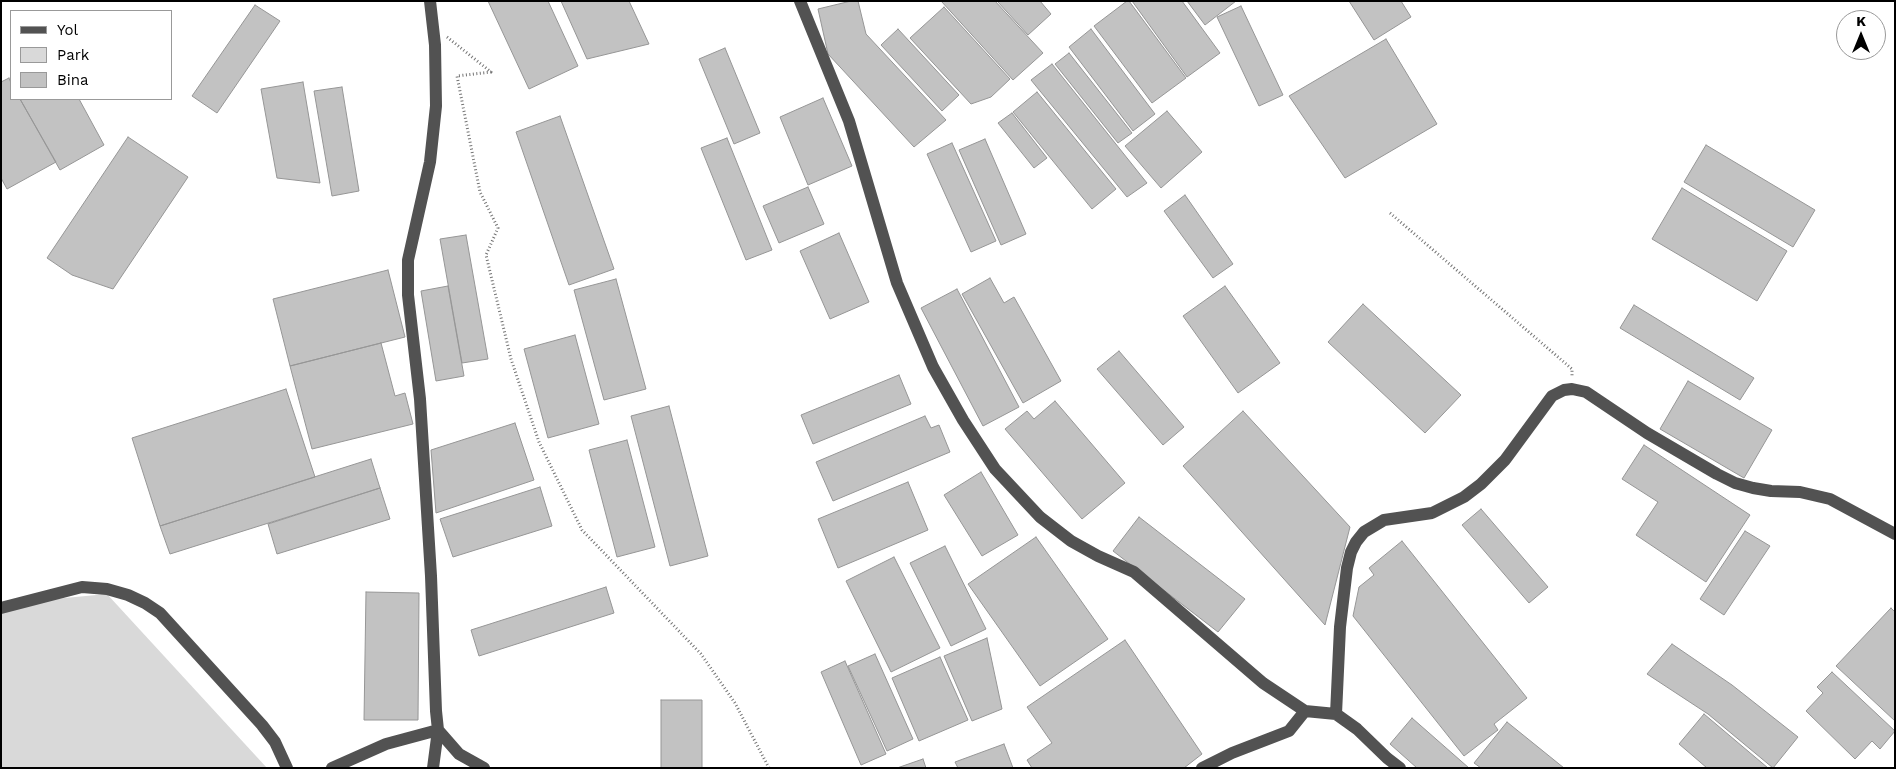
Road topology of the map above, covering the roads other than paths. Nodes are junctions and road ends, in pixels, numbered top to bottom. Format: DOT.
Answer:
graph roads {
  1 [pos="430,1"];
  2 [pos="800,1"];
  3 [pos="1895,534"];
  4 [pos="1,608"];
  5 [pos="1305,711"];
  6 [pos="1336,714"];
  7 [pos="438,730"];
  8 [pos="338,766"];
  9 [pos="287,768"];
  10 [pos="433,768"];
  11 [pos="484,768"];
  12 [pos="1202,768"];
  13 [pos="1400,768"];
  1 -- 7 [label="street"];
  2 -- 5 [label="street"];
  3 -- 6 [label="street"];
  4 -- 9 [label="street"];
  5 -- 6 [label="street"];
  5 -- 12 [label="street"];
  6 -- 13 [label="street"];
  7 -- 8 [label="street"];
  7 -- 10 [label="street"];
  7 -- 11 [label="street"];
}
